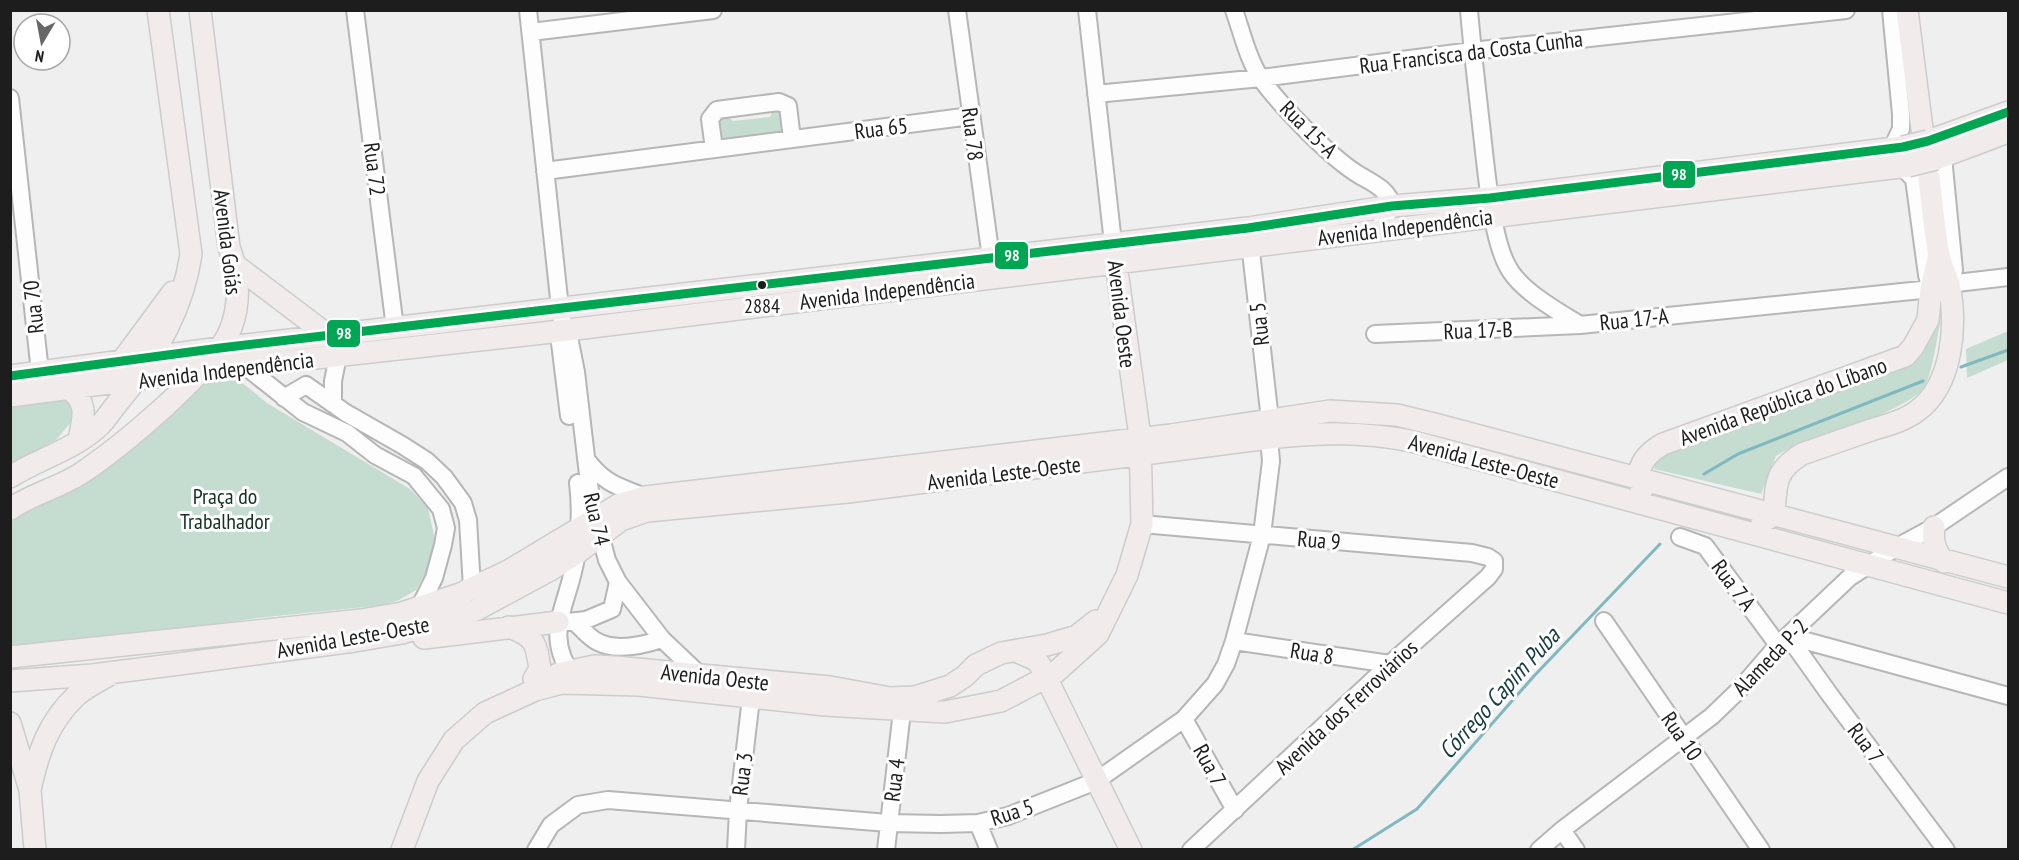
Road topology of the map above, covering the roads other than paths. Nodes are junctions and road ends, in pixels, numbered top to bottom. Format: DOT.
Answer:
graph roads {
  1 [pos="158,10"];
  2 [pos="200,10"];
  3 [pos="355,10"];
  4 [pos="528,10"];
  5 [pos="957,10"];
  6 [pos="1087,10"];
  7 [pos="1234,10"];
  8 [pos="1469,10"];
  9 [pos="1846,10"];
  10 [pos="1891,10"];
  11 [pos="1907,10"];
  12 [pos="1914,10"];
  13 [pos="703,11"];
  14 [pos="531,32"];
  15 [pos="1472,51"];
  16 [pos="1261,78"];
  17 [pos="1096,94"];
  18 [pos="10,98"];
  19 [pos="2008,112"];
  20 [pos="970,116"];
  21 [pos="2008,132"];
  22 [pos="792,139"];
  23 [pos="714,149"];
  24 [pos="1933,150"];
  25 [pos="1901,157"];
  26 [pos="545,171"];
  27 [pos="1392,206"];
  28 [pos="1492,208"];
  29 [pos="1378,230"];
  30 [pos="1250,237"];
  31 [pos="1114,253"];
  32 [pos="991,258"];
  33 [pos="235,265"];
  34 [pos="188,273"];
  35 [pos="2008,277"];
  36 [pos="1940,286"];
  37 [pos="560,308"];
  38 [pos="1580,325"];
  39 [pos="395,328"];
  40 [pos="564,331"];
  41 [pos="1375,333"];
  42 [pos="329,336"];
  43 [pos="220,348"];
  44 [pos="152,356"];
  45 [pos="338,356"];
  46 [pos="122,361"];
  47 [pos="245,366"];
  48 [pos="200,371"];
  49 [pos="40,372"];
  50 [pos="10,376"];
  51 [pos="136,380"];
  52 [pos="70,389"];
  53 [pos="10,396"];
  54 [pos="284,398"];
  55 [pos="333,404"];
  56 [pos="1269,429"];
  57 [pos="79,440"];
  58 [pos="1140,446"];
  59 [pos="586,459"];
  60 [pos="10,477"];
  61 [pos="1639,479"];
  62 [pos="2005,482"];
  63 [pos="646,504"];
  64 [pos="1654,507"];
  65 [pos="10,509"];
  66 [pos="1774,515"];
  67 [pos="1694,518"];
  68 [pos="1142,524"];
  69 [pos="1934,527"];
  70 [pos="591,528"];
  71 [pos="1262,535"];
  72 [pos="1680,537"];
  73 [pos="1895,548"];
  74 [pos="577,553"];
  75 [pos="607,560"];
  76 [pos="1494,561"];
  77 [pos="1944,562"];
  78 [pos="1867,566"];
  79 [pos="2008,578"];
  80 [pos="618,582"];
  81 [pos="472,588"];
  82 [pos="2008,603"];
  83 [pos="418,608"];
  84 [pos="1108,611"];
  85 [pos="1604,621"];
  86 [pos="566,622"];
  87 [pos="509,626"];
  88 [pos="662,639"];
  89 [pos="1783,640"];
  90 [pos="355,641"];
  91 [pos="1234,641"];
  92 [pos="1018,651"];
  93 [pos="10,657"];
  94 [pos="1390,664"];
  95 [pos="114,671"];
  96 [pos="701,676"];
  97 [pos="965,676"];
  98 [pos="573,677"];
  99 [pos="1047,677"];
  100 [pos="534,680"];
  101 [pos="10,681"];
  102 [pos="2008,696"];
  103 [pos="751,698"];
  104 [pos="980,705"];
  105 [pos="903,711"];
  106 [pos="1184,719"];
  107 [pos="10,723"];
  108 [pos="1683,737"];
  109 [pos="17,762"];
  110 [pos="1096,781"];
  111 [pos="30,790"];
  112 [pos="738,810"];
  113 [pos="1235,810"];
  114 [pos="888,823"];
  115 [pos="978,823"];
  116 [pos="1562,830"];
  117 [pos="35,849"];
  118 [pos="391,849"];
  119 [pos="402,849"];
  120 [pos="536,849"];
  121 [pos="736,849"];
  122 [pos="886,849"];
  123 [pos="989,849"];
  124 [pos="1131,849"];
  125 [pos="1191,849"];
  126 [pos="1539,849"];
  127 [pos="1576,849"];
  128 [pos="1761,849"];
  129 [pos="1947,849"];
  1 -- 34 [label="main road, Avenida Goiás"];
  2 -- 33 [label="main road, Avenida Goiás"];
  3 -- 39 [label="street, Rua 72"];
  4 -- 14 [label="street, Rua 74"];
  5 -- 20 [label="street, Rua 78"];
  6 -- 17 [label="street, Avenida Oeste"];
  7 -- 16 [label="street, Rua 15-A"];
  8 -- 15 [label="street, Rua 17-A"];
  9 -- 15 [label="street, Rua Francisca da Costa Cunha"];
  10 -- 25 [label="street"];
  11 -- 24 [label="main road, Avenida República do Líbano"];
  12 -- 24 [label="street, Avenida República do Líbano"];
  13 -- 14 [label="street"];
  14 -- 26 [label="street, Rua 74"];
  15 -- 16 [label="street, Rua Francisca da Costa Cunha"];
  15 -- 28 [label="street, Rua 17-A"];
  16 -- 17 [label="street, Rua Francisca da Costa Cunha"];
  16 -- 27 [label="street, Rua 15-A"];
  17 -- 31 [label="street, Avenida Oeste"];
  18 -- 49 [label="street, Rua 70"];
  19 -- 24 [label="main road, Avenida Independência"];
  20 -- 22 [label="street, Rua 65"];
  20 -- 32 [label="street, Rua 78"];
  21 -- 24 [label="main road, Avenida Independência"];
  22 -- 23 [label="street, Rua 65"];
  22 -- 23 [label="street"];
  23 -- 26 [label="street, Rua 65"];
  24 -- 25 [label="main road, Avenida Independência, bridge"];
  24 -- 36 [label="main road, Avenida República do Líbano"];
  24 -- 36 [label="street, Avenida República do Líbano"];
  25 -- 28 [label="main road, Avenida Independência"];
  25 -- 36 [label="street, Avenida República do Líbano"];
  26 -- 37 [label="street, Rua 74"];
  27 -- 28 [label="main road, Avenida Independência"];
  27 -- 29 [label="street"];
  27 -- 30 [label="main road, Avenida Independência"];
  28 -- 29 [label="main road, Avenida Independência"];
  28 -- 38 [label="street, Rua 17-A"];
  29 -- 30 [label="main road, Avenida Independência"];
  30 -- 31 [label="main road, Avenida Independência"];
  30 -- 56 [label="street, Rua 5"];
  31 -- 32 [label="main road, Avenida Independência"];
  31 -- 40 [label="main road, Avenida Independência"];
  31 -- 58 [label="main road, Avenida Oeste"];
  32 -- 37 [label="main road, Avenida Independência"];
  33 -- 42 [label="main road"];
  33 -- 43 [label="main road, Avenida Goiás"];
  34 -- 44 [label="main road, Avenida Goiás"];
  34 -- 46 [label="main road"];
  35 -- 36 [label="street"];
  36 -- 38 [label="street, Rua 17-A"];
  36 -- 61 [label="main road, Avenida República do Líbano"];
  36 -- 66 [label="main road, Avenida República do Líbano"];
  37 -- 39 [label="main road, Avenida Independência"];
  37 -- 40 [label="street, Rua 74"];
  38 -- 41 [label="street, Rua 17-B"];
  39 -- 42 [label="main road, Avenida Independência"];
  40 -- 45 [label="main road, Avenida Independência"];
  40 -- 59 [label="street, Rua 74"];
  40 -- 70 [label="street, Rua 74"];
  42 -- 43 [label="main road, Avenida Independência"];
  43 -- 44 [label="main road, Avenida Independência"];
  43 -- 48 [label="main road, Avenida Goiás"];
  44 -- 46 [label="main road, Avenida Independência"];
  44 -- 51 [label="main road, Avenida Goiás"];
  45 -- 47 [label="main road, Avenida Independência"];
  45 -- 55 [label="street"];
  46 -- 49 [label="main road, Avenida Independência"];
  47 -- 48 [label="main road, Avenida Independência"];
  47 -- 54 [label="street"];
  48 -- 51 [label="main road, Avenida Independência"];
  48 -- 65 [label="main road, Avenida Goiás"];
  49 -- 50 [label="main road, Avenida Independência"];
  51 -- 52 [label="main road, Avenida Independência"];
  51 -- 57 [label="main road, Avenida Goiás"];
  52 -- 53 [label="main road, Avenida Independência"];
  52 -- 57 [label="main road"];
  54 -- 55 [label="street"];
  54 -- 83 [label="street"];
  55 -- 81 [label="street"];
  56 -- 58 [label="main road, Avenida Leste-Oeste"];
  56 -- 61 [label="main road, Avenida Leste-Oeste"];
  56 -- 64 [label="main road, Avenida Leste-Oeste"];
  56 -- 71 [label="street, Rua 5"];
  57 -- 60 [label="main road, Avenida Goiás"];
  58 -- 63 [label="main road, Avenida Leste-Oeste"];
  58 -- 68 [label="main road, Avenida Oeste"];
  59 -- 63 [label="street, Avenida Leste-Oeste"];
  59 -- 70 [label="street, Rua 74"];
  61 -- 64 [label="main road"];
  61 -- 66 [label="main road, Avenida Leste-Oeste"];
  62 -- 69 [label="street, Alameda P-2"];
  63 -- 70 [label="main road, Avenida Leste-Oeste"];
  63 -- 75 [label="street"];
  64 -- 67 [label="main road, Avenida Leste-Oeste"];
  66 -- 67 [label="main road"];
  66 -- 73 [label="main road, Avenida Leste-Oeste"];
  67 -- 78 [label="main road, Avenida Leste-Oeste"];
  68 -- 71 [label="street, Rua 9"];
  68 -- 84 [label="main road, Avenida Oeste"];
  69 -- 73 [label="street, Alameda P-2"];
  69 -- 77 [label="main road"];
  70 -- 74 [label="main road, Avenida Leste-Oeste"];
  70 -- 75 [label="street, Rua 74"];
  70 -- 81 [label="main road, Avenida Leste-Oeste"];
  71 -- 76 [label="street, Rua 9"];
  71 -- 91 [label="street, Rua 5"];
  72 -- 89 [label="street, Rua 7 A"];
  73 -- 77 [label="main road, Avenida Leste-Oeste"];
  73 -- 78 [label="street, Alameda P-2"];
  74 -- 86 [label="street, Rua 74"];
  74 -- 90 [label="main road, Avenida Leste-Oeste"];
  75 -- 80 [label="street, Rua 74"];
  76 -- 94 [label="street, Avenida dos Ferroviários"];
  77 -- 79 [label="main road, Avenida Leste-Oeste"];
  78 -- 82 [label="main road, Avenida Leste-Oeste"];
  78 -- 89 [label="street, Alameda P-2"];
  80 -- 86 [label="street"];
  80 -- 88 [label="street, Rua 74"];
  81 -- 83 [label="main road, Avenida Leste-Oeste"];
  83 -- 93 [label="main road, Avenida Leste-Oeste"];
  84 -- 92 [label="main road, Avenida Oeste"];
  84 -- 99 [label="main road, Avenida Oeste"];
  85 -- 108 [label="street, Rua 10"];
  86 -- 87 [label="main road"];
  86 -- 88 [label="street"];
  86 -- 98 [label="street, Rua 74"];
  87 -- 90 [label="main road"];
  87 -- 100 [label="main road"];
  88 -- 96 [label="street, Rua 74"];
  89 -- 102 [label="street"];
  89 -- 108 [label="street, Alameda P-2"];
  89 -- 129 [label="street, Rua 7"];
  90 -- 95 [label="main road, Avenida Leste-Oeste"];
  91 -- 94 [label="street, Rua 8"];
  91 -- 106 [label="street, Rua 5"];
  92 -- 97 [label="main road, Avenida Oeste"];
  92 -- 99 [label="main road"];
  94 -- 113 [label="street, Avenida dos Ferroviários"];
  95 -- 101 [label="main road, Avenida Leste-Oeste"];
  95 -- 111 [label="main road"];
  96 -- 97 [label="main road, Avenida Oeste"];
  96 -- 98 [label="main road, Avenida Oeste"];
  97 -- 104 [label="main road"];
  98 -- 100 [label="main road, Avenida Oeste"];
  98 -- 103 [label="main road, Avenida Oeste"];
  98 -- 119 [label="main road, Avenida Oeste"];
  99 -- 104 [label="main road, Avenida Oeste"];
  99 -- 110 [label="main road"];
  100 -- 118 [label="main road, Avenida Oeste"];
  103 -- 105 [label="main road, Avenida Oeste"];
  103 -- 112 [label="street, Rua 3"];
  104 -- 105 [label="main road, Avenida Oeste"];
  105 -- 114 [label="street, Rua 4"];
  106 -- 110 [label="street, Rua 5"];
  106 -- 113 [label="street, Rua 7"];
  107 -- 109 [label="main road"];
  108 -- 116 [label="street, Alameda P-2"];
  108 -- 128 [label="street, Rua 10"];
  109 -- 111 [label="main road"];
  110 -- 115 [label="street, Rua 5"];
  110 -- 124 [label="main road"];
  111 -- 117 [label="main road"];
  112 -- 114 [label="street, Rua 5"];
  112 -- 120 [label="street, Rua 5"];
  112 -- 121 [label="street, Rua 3"];
  113 -- 125 [label="street, Avenida dos Ferroviários"];
  114 -- 115 [label="street, Rua 5"];
  114 -- 122 [label="street, Rua 4"];
  115 -- 123 [label="street"];
  116 -- 126 [label="street, Alameda P-2"];
  116 -- 127 [label="street"];
}
